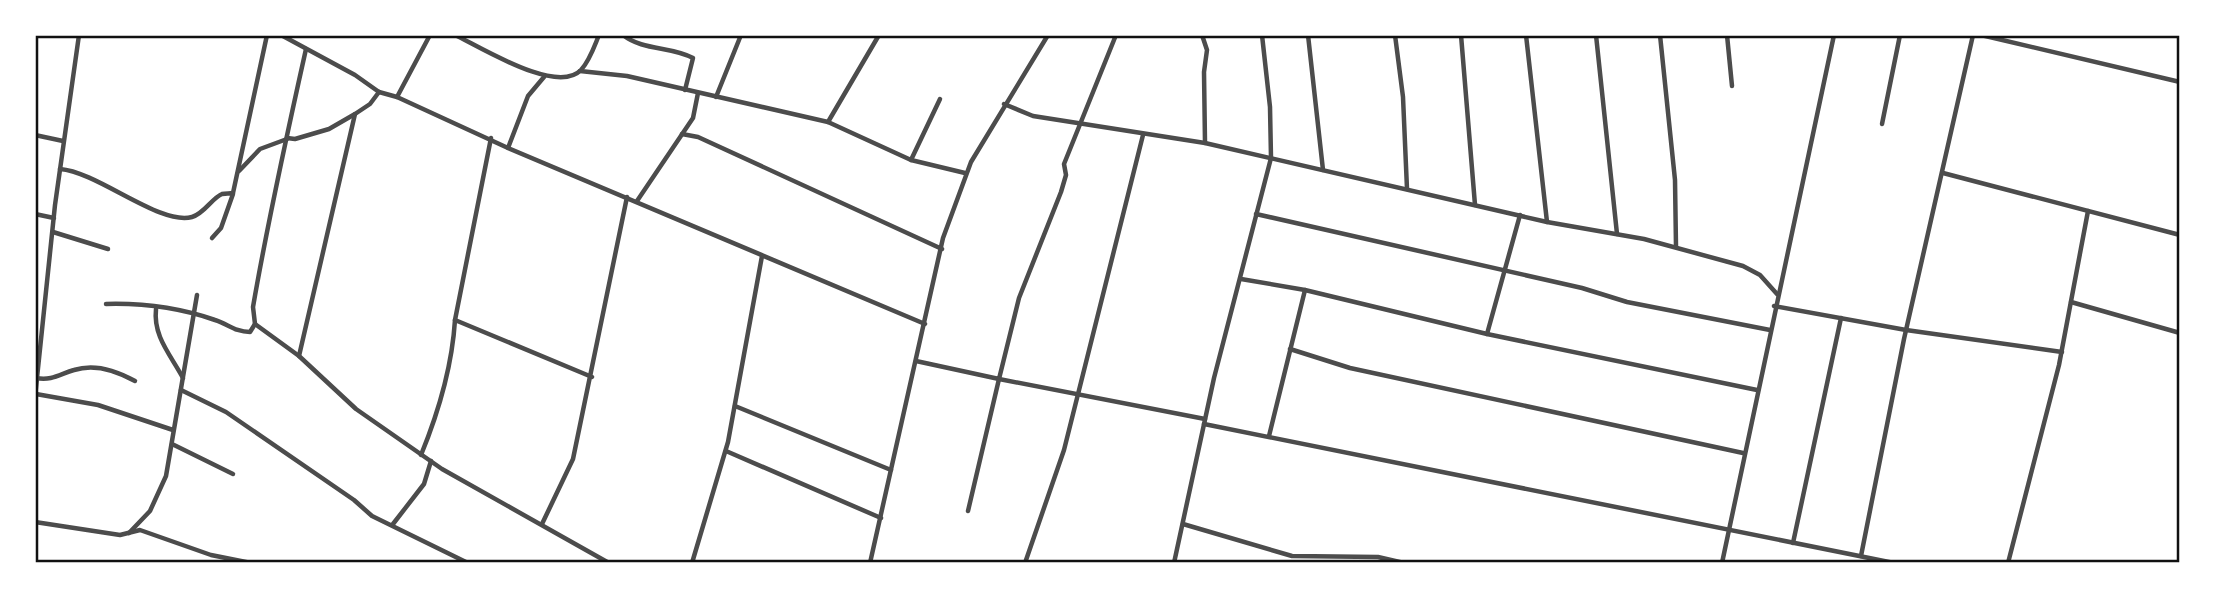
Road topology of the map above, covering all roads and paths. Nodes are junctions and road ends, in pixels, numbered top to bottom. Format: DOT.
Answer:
graph roads {
  1 [pos="79,35"];
  2 [pos="267,35"];
  3 [pos="281,35"];
  4 [pos="430,35"];
  5 [pos="455,35"];
  6 [pos="599,35"];
  7 [pos="623,35"];
  8 [pos="741,35"];
  9 [pos="879,35"];
  10 [pos="1048,35"];
  11 [pos="1116,35"];
  12 [pos="1202,35"];
  13 [pos="1262,35"];
  14 [pos="1308,35"];
  15 [pos="1395,35"];
  16 [pos="1461,35"];
  17 [pos="1526,35"];
  18 [pos="1596,35"];
  19 [pos="1660,35"];
  20 [pos="1727,35"];
  21 [pos="1834,35"];
  22 [pos="1900,35"];
  23 [pos="1973,35"];
  24 [pos="1981,35"];
  25 [pos="306,48"];
  26 [pos="580,71"];
  27 [pos="544,76"];
  28 [pos="2180,82"];
  29 [pos="1732,86"];
  30 [pos="685,90"];
  31 [pos="379,92"];
  32 [pos="698,93"];
  33 [pos="397,97"];
  34 [pos="716,97"];
  35 [pos="940,99"];
  36 [pos="1004,104"];
  37 [pos="355,114"];
  38 [pos="828,122"];
  39 [pos="1079,123"];
  40 [pos="1882,124"];
  41 [pos="682,134"];
  42 [pos="35,135"];
  43 [pos="1143,135"];
  44 [pos="491,138"];
  45 [pos="287,139"];
  46 [pos="64,141"];
  47 [pos="1205,143"];
  48 [pos="508,148"];
  49 [pos="1271,158"];
  50 [pos="911,160"];
  51 [pos="60,169"];
  52 [pos="1323,170"];
  53 [pos="239,172"];
  54 [pos="965,173"];
  55 [pos="1943,173"];
  56 [pos="1407,189"];
  57 [pos="233,193"];
  58 [pos="627,197"];
  59 [pos="636,201"];
  60 [pos="1475,205"];
  61 [pos="2088,211"];
  62 [pos="35,214"];
  63 [pos="1255,214"];
  64 [pos="1520,215"];
  65 [pos="54,218"];
  66 [pos="1547,222"];
  67 [pos="53,232"];
  68 [pos="1617,234"];
  69 [pos="2180,235"];
  70 [pos="212,238"];
  71 [pos="1676,247"];
  72 [pos="108,249"];
  73 [pos="942,249"];
  74 [pos="762,256"];
  75 [pos="1504,272"];
  76 [pos="1241,279"];
  77 [pos="1306,290"];
  78 [pos="1777,294"];
  79 [pos="197,295"];
  80 [pos="2071,302"];
  81 [pos="106,304"];
  82 [pos="1774,306"];
  83 [pos="156,309"];
  84 [pos="194,316"];
  85 [pos="1841,318"];
  86 [pos="455,320"];
  87 [pos="35,324"];
  88 [pos="255,324"];
  89 [pos="925,324"];
  90 [pos="43,325"];
  91 [pos="1770,330"];
  92 [pos="1906,330"];
  93 [pos="2180,332"];
  94 [pos="1488,334"];
  95 [pos="1290,349"];
  96 [pos="2062,352"];
  97 [pos="299,356"];
  98 [pos="916,361"];
  99 [pos="592,377"];
  100 [pos="36,378"];
  101 [pos="183,378"];
  102 [pos="999,379"];
  103 [pos="135,382"];
  104 [pos="181,390"];
  105 [pos="1757,390"];
  106 [pos="1078,394"];
  107 [pos="35,396"];
  108 [pos="735,406"];
  109 [pos="1205,421"];
  110 [pos="173,430"];
  111 [pos="1269,436"];
  112 [pos="172,444"];
  113 [pos="726,451"];
  114 [pos="1743,453"];
  115 [pos="421,455"];
  116 [pos="430,461"];
  117 [pos="891,470"];
  118 [pos="233,474"];
  119 [pos="968,511"];
  120 [pos="881,518"];
  121 [pos="35,522"];
  122 [pos="393,524"];
  123 [pos="542,524"];
  124 [pos="1183,524"];
  125 [pos="1728,530"];
  126 [pos="129,533"];
  127 [pos="1793,543"];
  128 [pos="1861,556"];
  129 [pos="251,563"];
  130 [pos="468,563"];
  131 [pos="609,563"];
  132 [pos="692,563"];
  133 [pos="870,563"];
  134 [pos="1025,563"];
  135 [pos="1174,563"];
  136 [pos="1404,563"];
  137 [pos="1722,563"];
  138 [pos="1895,563"];
  139 [pos="2008,563"];
  1 -- 46 [label="street"];
  2 -- 53 [label="street"];
  3 -- 25 [label="street"];
  4 -- 33 [label="street"];
  5 -- 27 [label="street"];
  6 -- 26 [label="street"];
  7 -- 30 [label="street"];
  8 -- 34 [label="street"];
  9 -- 38 [label="street"];
  10 -- 36 [label="street"];
  11 -- 39 [label="street"];
  12 -- 47 [label="street"];
  13 -- 49 [label="street"];
  14 -- 52 [label="street"];
  15 -- 56 [label="street"];
  16 -- 60 [label="street"];
  17 -- 66 [label="street"];
  18 -- 68 [label="street"];
  19 -- 71 [label="street"];
  20 -- 29 [label="street"];
  21 -- 78 [label="street"];
  22 -- 40 [label="street"];
  23 -- 55 [label="street"];
  24 -- 28 [label="street"];
  25 -- 31 [label="street"];
  25 -- 45 [label="street"];
  26 -- 27 [label="street"];
  26 -- 30 [label="street"];
  27 -- 48 [label="street"];
  30 -- 32 [label="street"];
  31 -- 33 [label="street"];
  31 -- 37 [label="street"];
  32 -- 34 [label="street"];
  32 -- 41 [label="street"];
  33 -- 44 [label="street"];
  34 -- 38 [label="street"];
  35 -- 50 [label="street"];
  36 -- 39 [label="street"];
  36 -- 54 [label="street"];
  37 -- 45 [label="street"];
  37 -- 97 [label="street"];
  38 -- 50 [label="street"];
  39 -- 43 [label="street"];
  39 -- 102 [label="street"];
  41 -- 59 [label="street"];
  41 -- 73 [label="street"];
  42 -- 46 [label="street"];
  43 -- 47 [label="street"];
  43 -- 106 [label="street"];
  44 -- 48 [label="street"];
  44 -- 86 [label="street"];
  45 -- 53 [label="street"];
  45 -- 88 [label="street"];
  46 -- 51 [label="street"];
  47 -- 49 [label="street"];
  48 -- 58 [label="street"];
  49 -- 52 [label="street"];
  49 -- 63 [label="street"];
  50 -- 54 [label="street"];
  51 -- 57 [label="street"];
  51 -- 65 [label="street"];
  52 -- 56 [label="street"];
  53 -- 57 [label="street"];
  54 -- 73 [label="street"];
  55 -- 61 [label="street"];
  55 -- 92 [label="street"];
  56 -- 60 [label="street"];
  57 -- 70 [label="street"];
  58 -- 59 [label="street"];
  58 -- 99 [label="street"];
  59 -- 74 [label="street"];
  60 -- 64 [label="street"];
  61 -- 69 [label="street"];
  61 -- 80 [label="street"];
  62 -- 65 [label="street"];
  63 -- 75 [label="street"];
  63 -- 76 [label="street"];
  64 -- 66 [label="street"];
  64 -- 75 [label="street"];
  65 -- 67 [label="street"];
  66 -- 68 [label="street"];
  67 -- 72 [label="street"];
  67 -- 90 [label="street"];
  68 -- 71 [label="street"];
  71 -- 78 [label="street"];
  73 -- 89 [label="street"];
  74 -- 89 [label="street"];
  74 -- 108 [label="street"];
  75 -- 91 [label="street"];
  75 -- 94 [label="street"];
  76 -- 77 [label="street"];
  76 -- 109 [label="street"];
  77 -- 94 [label="street"];
  77 -- 95 [label="street"];
  78 -- 82 [label="street"];
  79 -- 84 [label="street"];
  80 -- 93 [label="street"];
  80 -- 96 [label="street"];
  81 -- 83 [label="street"];
  82 -- 85 [label="street"];
  82 -- 91 [label="street"];
  83 -- 84 [label="street"];
  83 -- 101 [label="street"];
  84 -- 88 [label="street"];
  84 -- 101 [label="street"];
  85 -- 92 [label="street"];
  85 -- 127 [label="street"];
  86 -- 99 [label="street"];
  86 -- 115 [label="street"];
  87 -- 90 [label="street"];
  88 -- 97 [label="street"];
  89 -- 98 [label="street"];
  90 -- 100 [label="street"];
  91 -- 105 [label="street"];
  92 -- 96 [label="street"];
  92 -- 128 [label="street"];
  94 -- 105 [label="street"];
  95 -- 111 [label="street"];
  95 -- 114 [label="street"];
  96 -- 139 [label="street"];
  97 -- 115 [label="street"];
  98 -- 102 [label="street"];
  98 -- 117 [label="street"];
  99 -- 123 [label="street"];
  100 -- 103 [label="street"];
  100 -- 107 [label="street"];
  101 -- 104 [label="street"];
  102 -- 106 [label="street"];
  102 -- 119 [label="street"];
  104 -- 110 [label="street"];
  104 -- 122 [label="street"];
  105 -- 114 [label="street"];
  106 -- 109 [label="street"];
  106 -- 134 [label="street"];
  107 -- 110 [label="street"];
  108 -- 113 [label="street"];
  108 -- 117 [label="street"];
  109 -- 111 [label="street"];
  109 -- 124 [label="street"];
  110 -- 112 [label="street"];
  111 -- 125 [label="street"];
  112 -- 118 [label="street"];
  112 -- 126 [label="street"];
  113 -- 120 [label="street"];
  113 -- 132 [label="street"];
  114 -- 125 [label="street"];
  115 -- 116 [label="street"];
  116 -- 122 [label="street"];
  116 -- 123 [label="street"];
  117 -- 120 [label="street"];
  120 -- 133 [label="street"];
  121 -- 126 [label="street"];
  122 -- 130 [label="street"];
  123 -- 131 [label="street"];
  124 -- 135 [label="street"];
  124 -- 136 [label="street"];
  125 -- 127 [label="street"];
  125 -- 137 [label="street"];
  126 -- 129 [label="street"];
  127 -- 128 [label="street"];
  128 -- 138 [label="street"];
}
